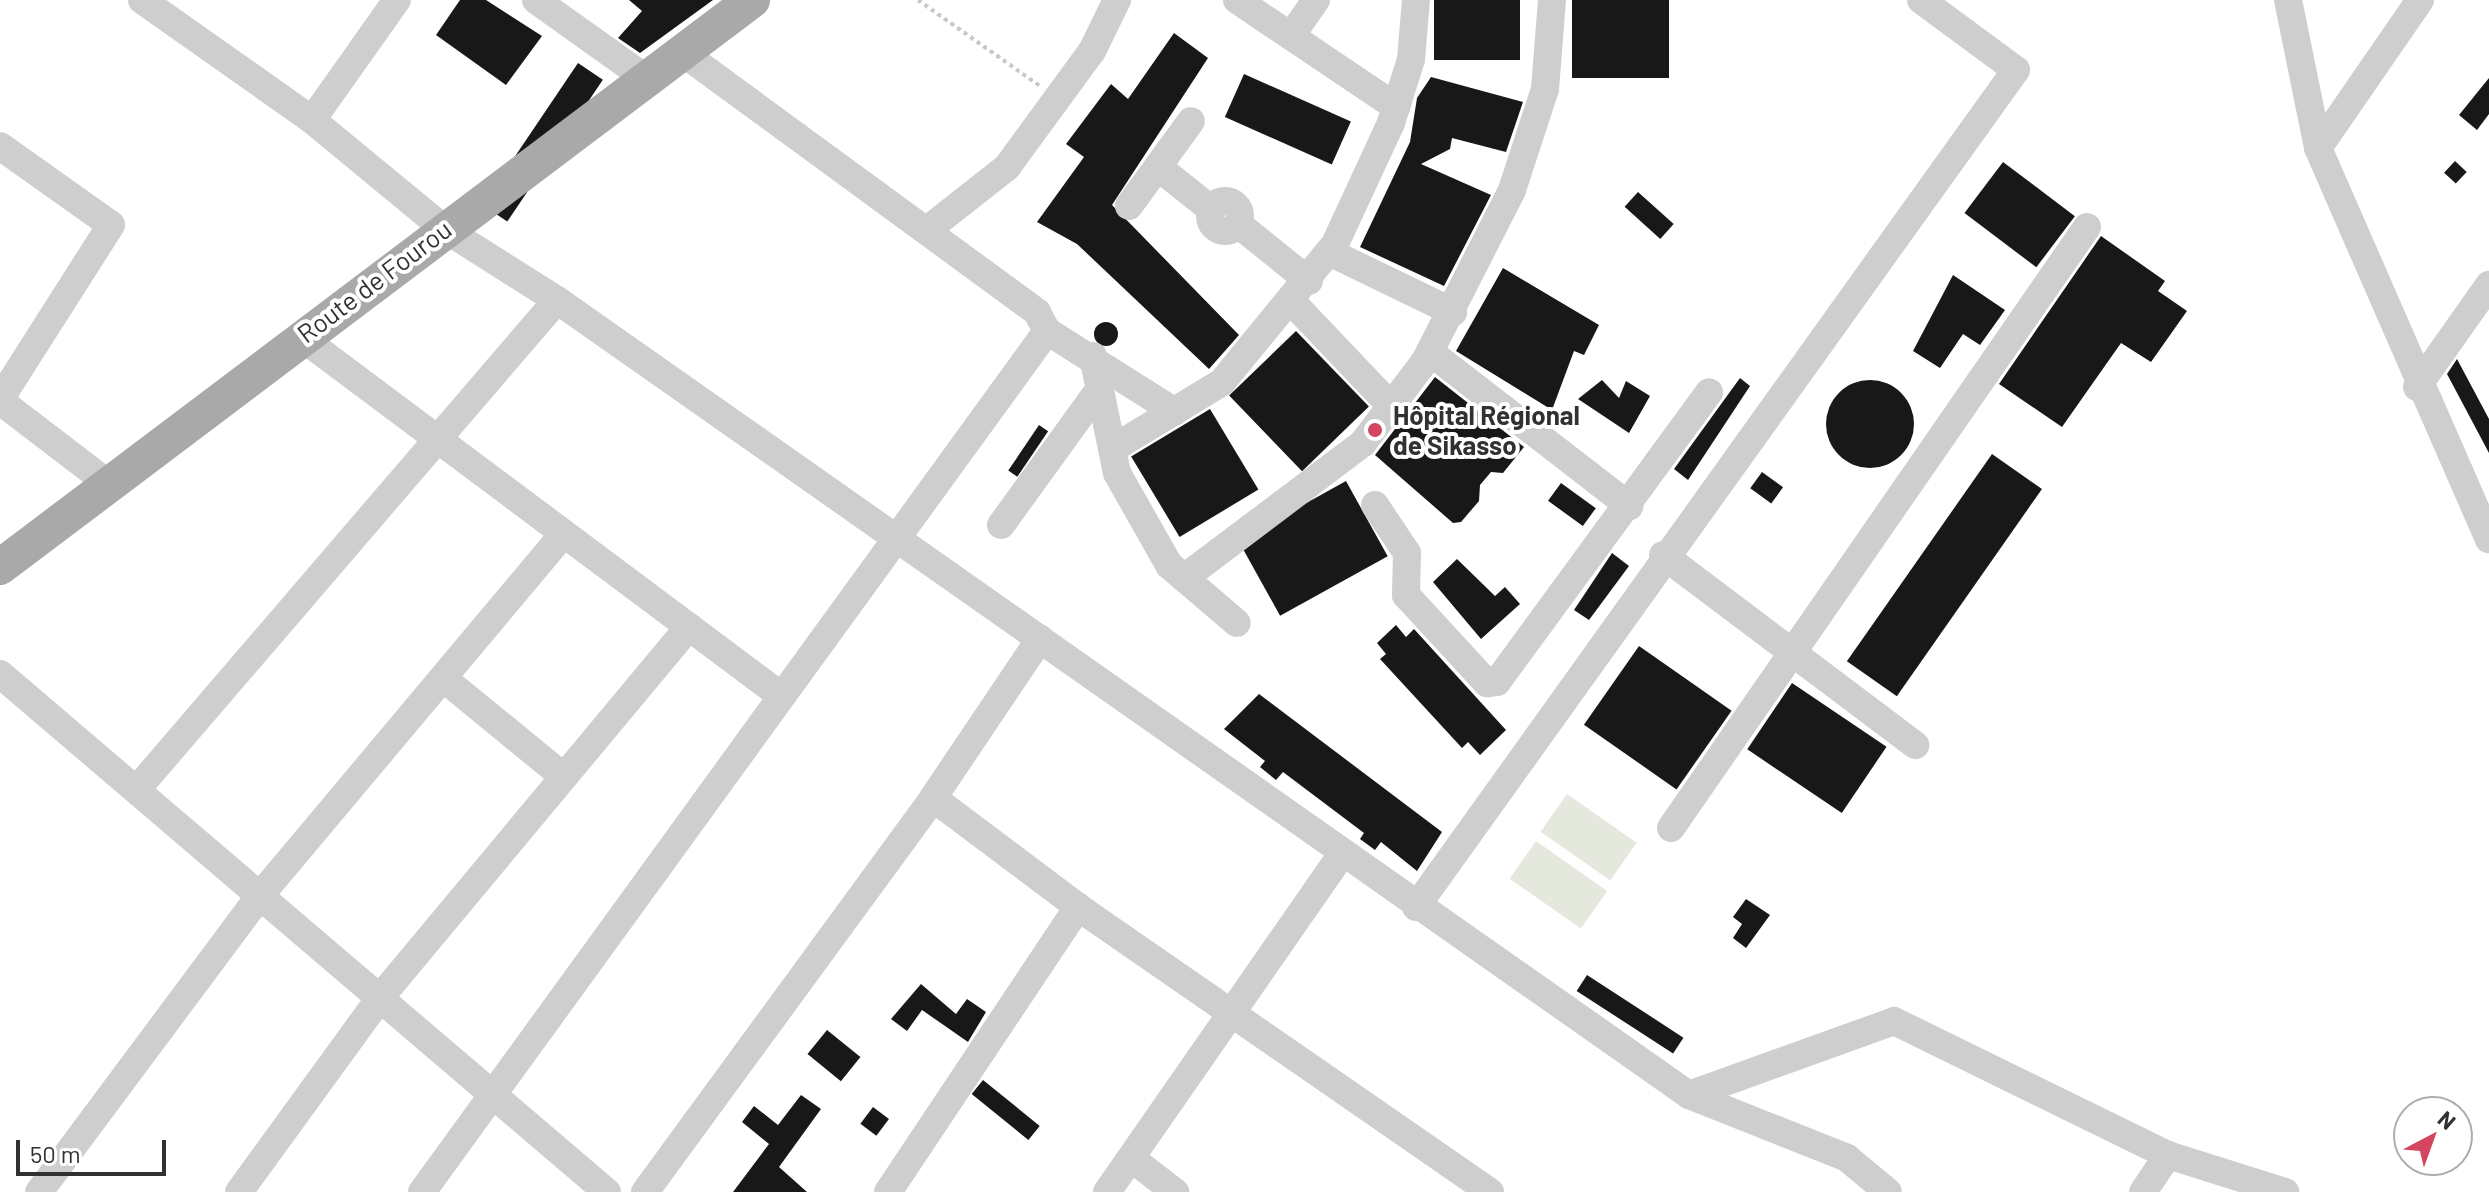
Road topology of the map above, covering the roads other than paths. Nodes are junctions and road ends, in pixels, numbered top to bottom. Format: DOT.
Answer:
graph roads {
  1 [pos="142,0"];
  2 [pos="397,0"];
  3 [pos="536,0"];
  4 [pos="752,0"];
  5 [pos="1117,0"];
  6 [pos="1316,0"];
  7 [pos="1416,0"];
  8 [pos="1552,0"];
  9 [pos="1921,0"];
  10 [pos="2288,0"];
  11 [pos="2420,0"];
  12 [pos="1240,1"];
  13 [pos="1291,36"];
  14 [pos="682,52"];
  15 [pos="644,77"];
  16 [pos="1396,107"];
  17 [pos="312,120"];
  18 [pos="1191,121"];
  19 [pos="0,146"];
  20 [pos="2318,148"];
  21 [pos="1158,167"];
  22 [pos="1129,206"];
  23 [pos="2087,227"];
  24 [pos="443,228"];
  25 [pos="927,230"];
  26 [pos="1329,252"];
  27 [pos="2489,285"];
  28 [pos="1301,292"];
  29 [pos="557,300"];
  30 [pos="1453,312"];
  31 [pos="1047,331"];
  32 [pos="301,337"];
  33 [pos="1430,352"];
  34 [pos="1093,356"];
  35 [pos="2417,387"];
  36 [pos="1100,388"];
  37 [pos="1709,392"];
  38 [pos="0,400"];
  39 [pos="1391,406"];
  40 [pos="1175,412"];
  41 [pos="439,439"];
  42 [pos="1112,449"];
  43 [pos="109,484"];
  44 [pos="1375,505"];
  45 [pos="1629,506"];
  46 [pos="1001,525"];
  47 [pos="561,537"];
  48 [pos="895,539"];
  49 [pos="2489,539"];
  50 [pos="1663,555"];
  51 [pos="0,567"];
  52 [pos="1184,578"];
  53 [pos="1237,623"];
  54 [pos="689,627"];
  55 [pos="1040,639"];
  56 [pos="1792,653"];
  57 [pos="0,674"];
  58 [pos="443,678"];
  59 [pos="780,695"];
  60 [pos="1915,745"];
  61 [pos="564,777"];
  62 [pos="138,788"];
  63 [pos="933,798"];
  64 [pos="1671,828"];
  65 [pos="1341,855"];
  66 [pos="263,892"];
  67 [pos="1078,907"];
  68 [pos="1416,907"];
  69 [pos="383,994"];
  70 [pos="1236,1016"];
  71 [pos="492,1087"];
  72 [pos="1689,1095"];
  73 [pos="2168,1155"];
  74 [pos="1131,1158"];
  75 [pos="39,1192"];
  76 [pos="239,1192"];
  77 [pos="422,1192"];
  78 [pos="607,1192"];
  79 [pos="645,1192"];
  80 [pos="888,1192"];
  81 [pos="1107,1192"];
  82 [pos="1175,1192"];
  83 [pos="1490,1192"];
  84 [pos="1888,1192"];
  85 [pos="2143,1192"];
  86 [pos="2285,1192"];
  1 -- 17 [label="street"];
  2 -- 17 [label="street"];
  3 -- 15 [label="street"];
  4 -- 14 [label="main road, Route de Fourou"];
  5 -- 25 [label="street"];
  6 -- 13 [label="street"];
  7 -- 16 [label="street"];
  8 -- 30 [label="street"];
  9 -- 50 [label="street"];
  10 -- 20 [label="street"];
  11 -- 20 [label="street"];
  12 -- 13 [label="street"];
  13 -- 16 [label="street"];
  14 -- 15 [label="main road, Route de Fourou"];
  14 -- 25 [label="street"];
  15 -- 24 [label="main road, Route de Fourou"];
  16 -- 26 [label="street"];
  17 -- 24 [label="street"];
  18 -- 21 [label="street"];
  19 -- 38 [label="street"];
  20 -- 35 [label="street"];
  21 -- 22 [label="street"];
  21 -- 28 [label="street"];
  23 -- 56 [label="street"];
  24 -- 29 [label="street"];
  24 -- 32 [label="main road, Route de Fourou"];
  25 -- 31 [label="street"];
  26 -- 28 [label="street"];
  26 -- 30 [label="street"];
  27 -- 35 [label="street"];
  28 -- 39 [label="street"];
  28 -- 40 [label="street"];
  29 -- 41 [label="street"];
  29 -- 48 [label="street"];
  30 -- 33 [label="street"];
  31 -- 34 [label="street"];
  31 -- 48 [label="street"];
  32 -- 41 [label="street"];
  32 -- 43 [label="main road, Route de Fourou"];
  33 -- 39 [label="street"];
  33 -- 45 [label="street"];
  34 -- 36 [label="street"];
  34 -- 40 [label="street"];
  35 -- 49 [label="street"];
  36 -- 42 [label="street"];
  36 -- 46 [label="street"];
  37 -- 45 [label="street"];
  38 -- 43 [label="street"];
  39 -- 52 [label="street"];
  40 -- 42 [label="street"];
  41 -- 47 [label="street"];
  41 -- 62 [label="street"];
  42 -- 52 [label="street"];
  43 -- 51 [label="main road, Route de Fourou"];
  44 -- 45 [label="street"];
  47 -- 54 [label="street"];
  47 -- 58 [label="street"];
  48 -- 55 [label="street"];
  48 -- 59 [label="street"];
  50 -- 56 [label="street"];
  50 -- 68 [label="street"];
  52 -- 53 [label="street"];
  54 -- 59 [label="street"];
  54 -- 61 [label="street"];
  55 -- 63 [label="street"];
  55 -- 65 [label="street"];
  56 -- 60 [label="street"];
  56 -- 64 [label="street"];
  57 -- 62 [label="street"];
  58 -- 61 [label="street"];
  58 -- 66 [label="street"];
  59 -- 71 [label="street"];
  61 -- 69 [label="street"];
  62 -- 66 [label="street"];
  63 -- 67 [label="street"];
  63 -- 79 [label="street"];
  65 -- 68 [label="street"];
  65 -- 70 [label="street"];
  66 -- 69 [label="street"];
  66 -- 75 [label="street"];
  67 -- 70 [label="street"];
  67 -- 80 [label="street"];
  68 -- 72 [label="street"];
  69 -- 71 [label="street"];
  69 -- 76 [label="street"];
  70 -- 74 [label="street"];
  70 -- 83 [label="street"];
  71 -- 77 [label="street"];
  71 -- 78 [label="street"];
  72 -- 73 [label="street"];
  72 -- 84 [label="street"];
  73 -- 85 [label="street"];
  73 -- 86 [label="street"];
  74 -- 81 [label="street"];
  74 -- 82 [label="street"];
}
